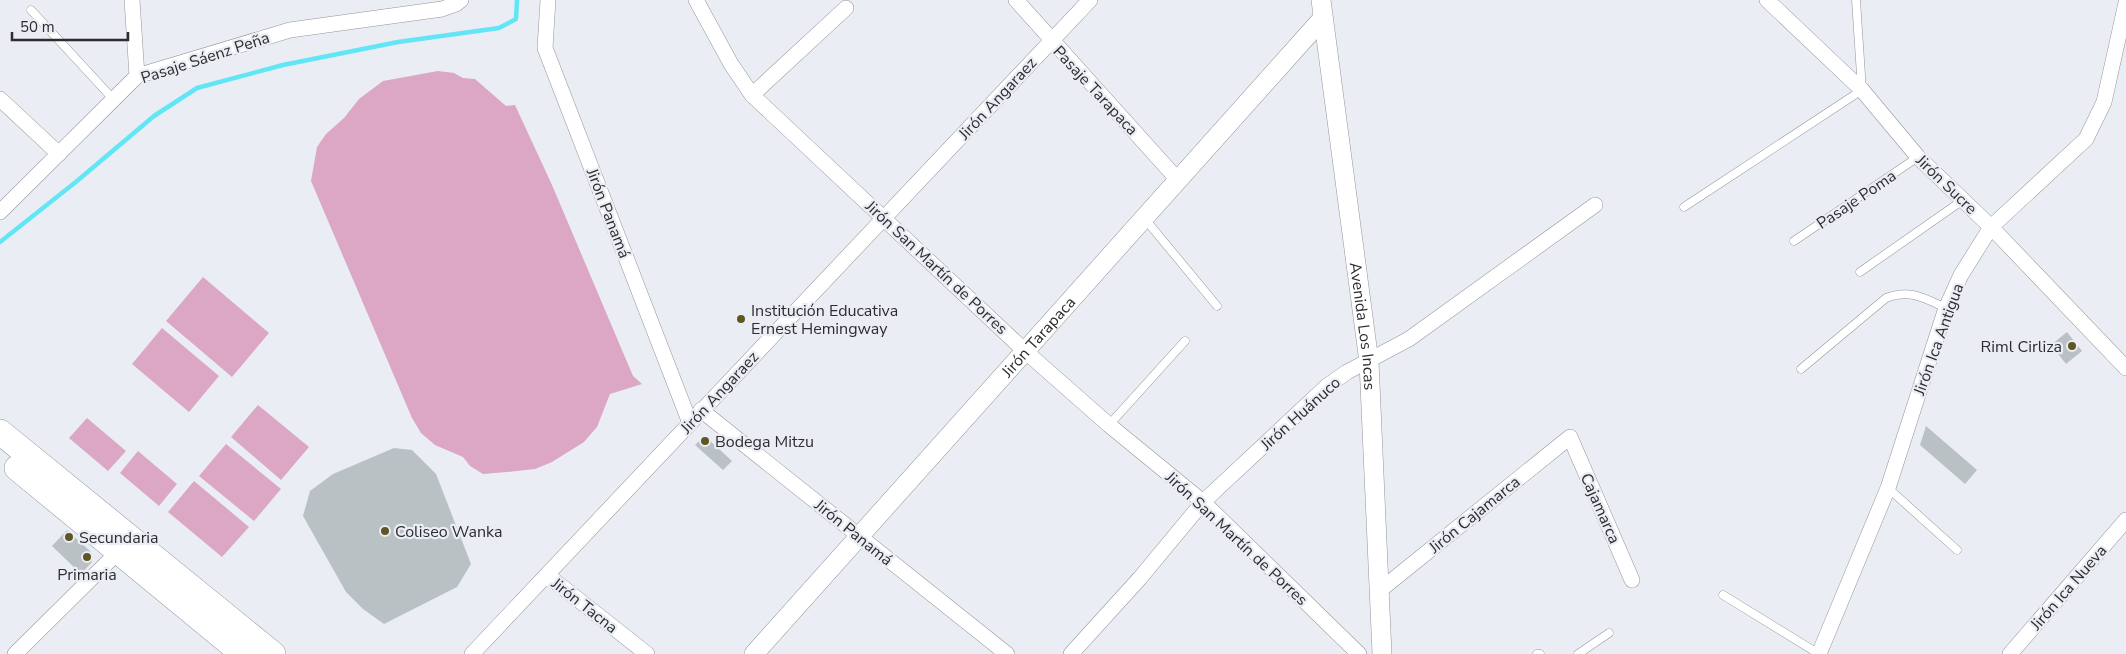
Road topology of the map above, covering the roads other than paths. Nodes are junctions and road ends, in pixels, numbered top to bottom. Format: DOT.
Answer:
graph roads {
  1 [pos="132,0"];
  2 [pos="460,0"];
  3 [pos="548,0"];
  4 [pos="696,0"];
  5 [pos="1016,0"];
  6 [pos="1090,0"];
  7 [pos="1768,0"];
  8 [pos="1856,0"];
  9 [pos="846,8"];
  10 [pos="1322,9"];
  11 [pos="31,10"];
  12 [pos="2125,10"];
  13 [pos="1051,41"];
  14 [pos="137,76"];
  15 [pos="1862,90"];
  16 [pos="752,95"];
  17 [pos="0,99"];
  18 [pos="114,100"];
  19 [pos="59,154"];
  20 [pos="1918,157"];
  21 [pos="1178,180"];
  22 [pos="1963,200"];
  23 [pos="1595,205"];
  24 [pos="1684,207"];
  25 [pos="0,212"];
  26 [pos="884,218"];
  27 [pos="1144,218"];
  28 [pos="1991,227"];
  29 [pos="1794,241"];
  30 [pos="1860,272"];
  31 [pos="1217,306"];
  32 [pos="1946,308"];
  33 [pos="1185,340"];
  34 [pos="1025,351"];
  35 [pos="1369,362"];
  36 [pos="2126,368"];
  37 [pos="1801,369"];
  38 [pos="702,410"];
  39 [pos="690,423"];
  40 [pos="1109,425"];
  41 [pos="0,432"];
  42 [pos="1570,437"];
  43 [pos="0,454"];
  44 [pos="1888,488"];
  45 [pos="1203,502"];
  46 [pos="2126,520"];
  47 [pos="860,536"];
  48 [pos="125,545"];
  49 [pos="1956,550"];
  50 [pos="547,575"];
  51 [pos="1632,580"];
  52 [pos="1379,591"];
  53 [pos="1723,595"];
  54 [pos="226,627"];
  55 [pos="1609,633"];
  56 [pos="15,654"];
  57 [pos="243,654"];
  58 [pos="273,654"];
  59 [pos="472,654"];
  60 [pos="647,654"];
  61 [pos="754,654"];
  62 [pos="1007,654"];
  63 [pos="1071,654"];
  64 [pos="1359,654"];
  65 [pos="1382,654"];
  66 [pos="1578,654"];
  67 [pos="1819,654"];
  68 [pos="2010,654"];
  1 -- 14 [label="street"];
  2 -- 14 [label="street, Pasaje Sáenz Peña"];
  3 -- 39 [label="street, Jirón Panamá"];
  4 -- 16 [label="street, Jirón San Martín de Porres"];
  5 -- 13 [label="street, Pasaje Tarapaca"];
  6 -- 13 [label="street, Jirón Angaraez"];
  7 -- 15 [label="street, Jirón Sucre"];
  8 -- 15 [label="lane"];
  9 -- 16 [label="street"];
  10 -- 21 [label="street, Jirón Tarapaca"];
  10 -- 35 [label="street, Avenida Los Incas"];
  11 -- 18 [label="lane"];
  12 -- 28 [label="street, Jirón Ica Antigua"];
  13 -- 21 [label="street, Pasaje Tarapaca"];
  13 -- 26 [label="street, Jirón Angaraez"];
  14 -- 18 [label="street, Pasaje Sáenz Peña"];
  15 -- 20 [label="street, Jirón Sucre"];
  15 -- 24 [label="lane"];
  16 -- 26 [label="street, Jirón San Martín de Porres"];
  17 -- 19 [label="street"];
  18 -- 19 [label="street, Pasaje Sáenz Peña"];
  19 -- 25 [label="street, Pasaje Sáenz Peña"];
  20 -- 22 [label="street, Jirón Sucre"];
  20 -- 29 [label="lane, Pasaje Poma"];
  21 -- 27 [label="street, Jirón Tarapaca"];
  22 -- 28 [label="street, Jirón Sucre"];
  22 -- 30 [label="lane"];
  23 -- 35 [label="street, Jirón Huánuco"];
  26 -- 34 [label="street, Jirón San Martín de Porres"];
  26 -- 38 [label="street, Jirón Angaraez"];
  27 -- 31 [label="lane"];
  27 -- 34 [label="street, Jirón Tarapaca"];
  28 -- 32 [label="street, Jirón Ica Antigua"];
  28 -- 36 [label="street, Jirón Sucre"];
  32 -- 37 [label="lane"];
  32 -- 44 [label="street, Jirón Ica Antigua"];
  33 -- 40 [label="lane"];
  34 -- 40 [label="street, Jirón San Martín de Porres"];
  34 -- 47 [label="street, Jirón Tarapaca"];
  35 -- 45 [label="street, Jirón Huánuco"];
  35 -- 52 [label="street, Avenida Los Incas"];
  38 -- 39 [label="street, Jirón Angaraez"];
  38 -- 47 [label="street, Jirón Panamá"];
  39 -- 50 [label="street, Jirón Angaraez"];
  40 -- 45 [label="street, Jirón San Martín de Porres"];
  41 -- 48 [label="highway"];
  42 -- 51 [label="street, Cajamarca"];
  42 -- 52 [label="street, Jirón Cajamarca"];
  43 -- 48 [label="highway"];
  44 -- 49 [label="lane"];
  44 -- 67 [label="street, Jirón Ica Antigua"];
  45 -- 63 [label="street, Jirón Huánuco"];
  45 -- 64 [label="street, Jirón San Martín de Porres"];
  46 -- 68 [label="street, Jirón Ica Nueva"];
  47 -- 61 [label="street, Jirón Tarapaca"];
  47 -- 62 [label="street, Jirón Panamá"];
  48 -- 54 [label="highway"];
  48 -- 56 [label="street"];
  50 -- 59 [label="street, Jirón Angaraez"];
  50 -- 60 [label="street, Jirón Tacna"];
  52 -- 65 [label="street, Avenida Los Incas"];
  53 -- 67 [label="lane"];
  54 -- 57 [label="highway"];
  54 -- 58 [label="highway"];
  55 -- 66 [label="lane"];
}
